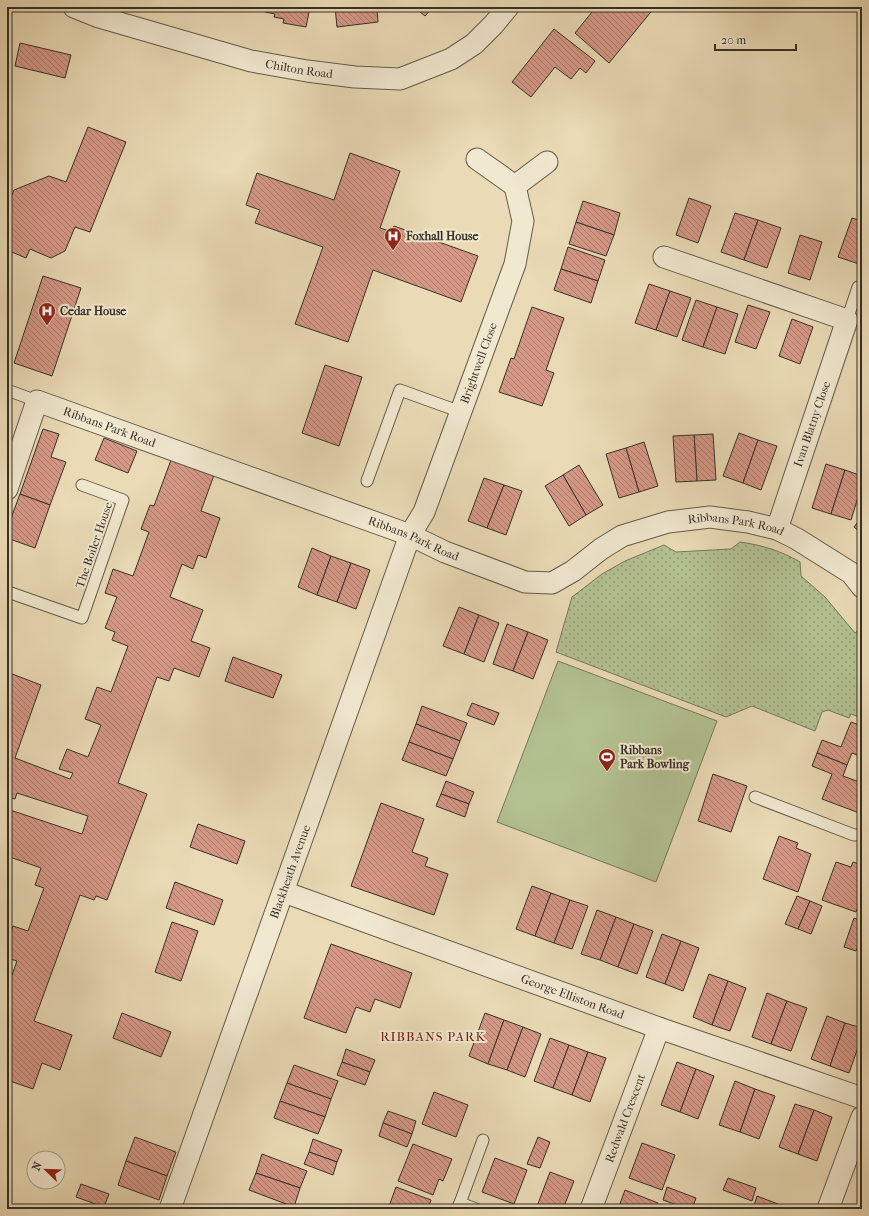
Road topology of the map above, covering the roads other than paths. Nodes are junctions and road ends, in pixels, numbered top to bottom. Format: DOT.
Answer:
graph roads {
  1 [pos="74,7"];
  2 [pos="508,7"];
  3 [pos="477,159"];
  4 [pos="547,162"];
  5 [pos="515,186"];
  6 [pos="664,257"];
  7 [pos="862,288"];
  8 [pos="847,320"];
  9 [pos="7,390"];
  10 [pos="37,401"];
  11 [pos="461,412"];
  12 [pos="367,481"];
  13 [pos="82,485"];
  14 [pos="7,489"];
  15 [pos="777,529"];
  16 [pos="410,535"];
  17 [pos="862,587"];
  18 [pos="7,593"];
  19 [pos="755,797"];
  20 [pos="862,835"];
  21 [pos="284,892"];
  22 [pos="659,1028"];
  23 [pos="862,1098"];
  24 [pos="862,1117"];
  25 [pos="483,1140"];
  26 [pos="458,1206"];
  27 [pos="170,1209"];
  28 [pos="476,1209"];
  29 [pos="591,1209"];
  30 [pos="828,1209"];
  1 -- 2 [label="street, Chilton Road"];
  3 -- 5 [label="street"];
  4 -- 5 [label="street"];
  5 -- 11 [label="street, Brightwell Close"];
  6 -- 8 [label="street"];
  7 -- 8 [label="lane, Ivan Blatny Close"];
  8 -- 15 [label="street, Ivan Blatny Close"];
  9 -- 10 [label="lane"];
  10 -- 14 [label="street"];
  10 -- 16 [label="street, Ribbans Park Road"];
  11 -- 12 [label="lane"];
  11 -- 16 [label="street, Brightwell Close"];
  13 -- 18 [label="lane, The Boiler House"];
  15 -- 16 [label="street, Ribbans Park Road"];
  15 -- 17 [label="street, Ribbans Park Road"];
  16 -- 21 [label="street, Blackheath Avenue"];
  19 -- 20 [label="lane"];
  21 -- 22 [label="street, George Elliston Road"];
  21 -- 27 [label="street, Blackheath Avenue"];
  22 -- 23 [label="street, George Elliston Road"];
  22 -- 29 [label="street, Redwald Crescent"];
  24 -- 30 [label="street"];
  25 -- 26 [label="lane"];
  26 -- 28 [label="lane"];
}
